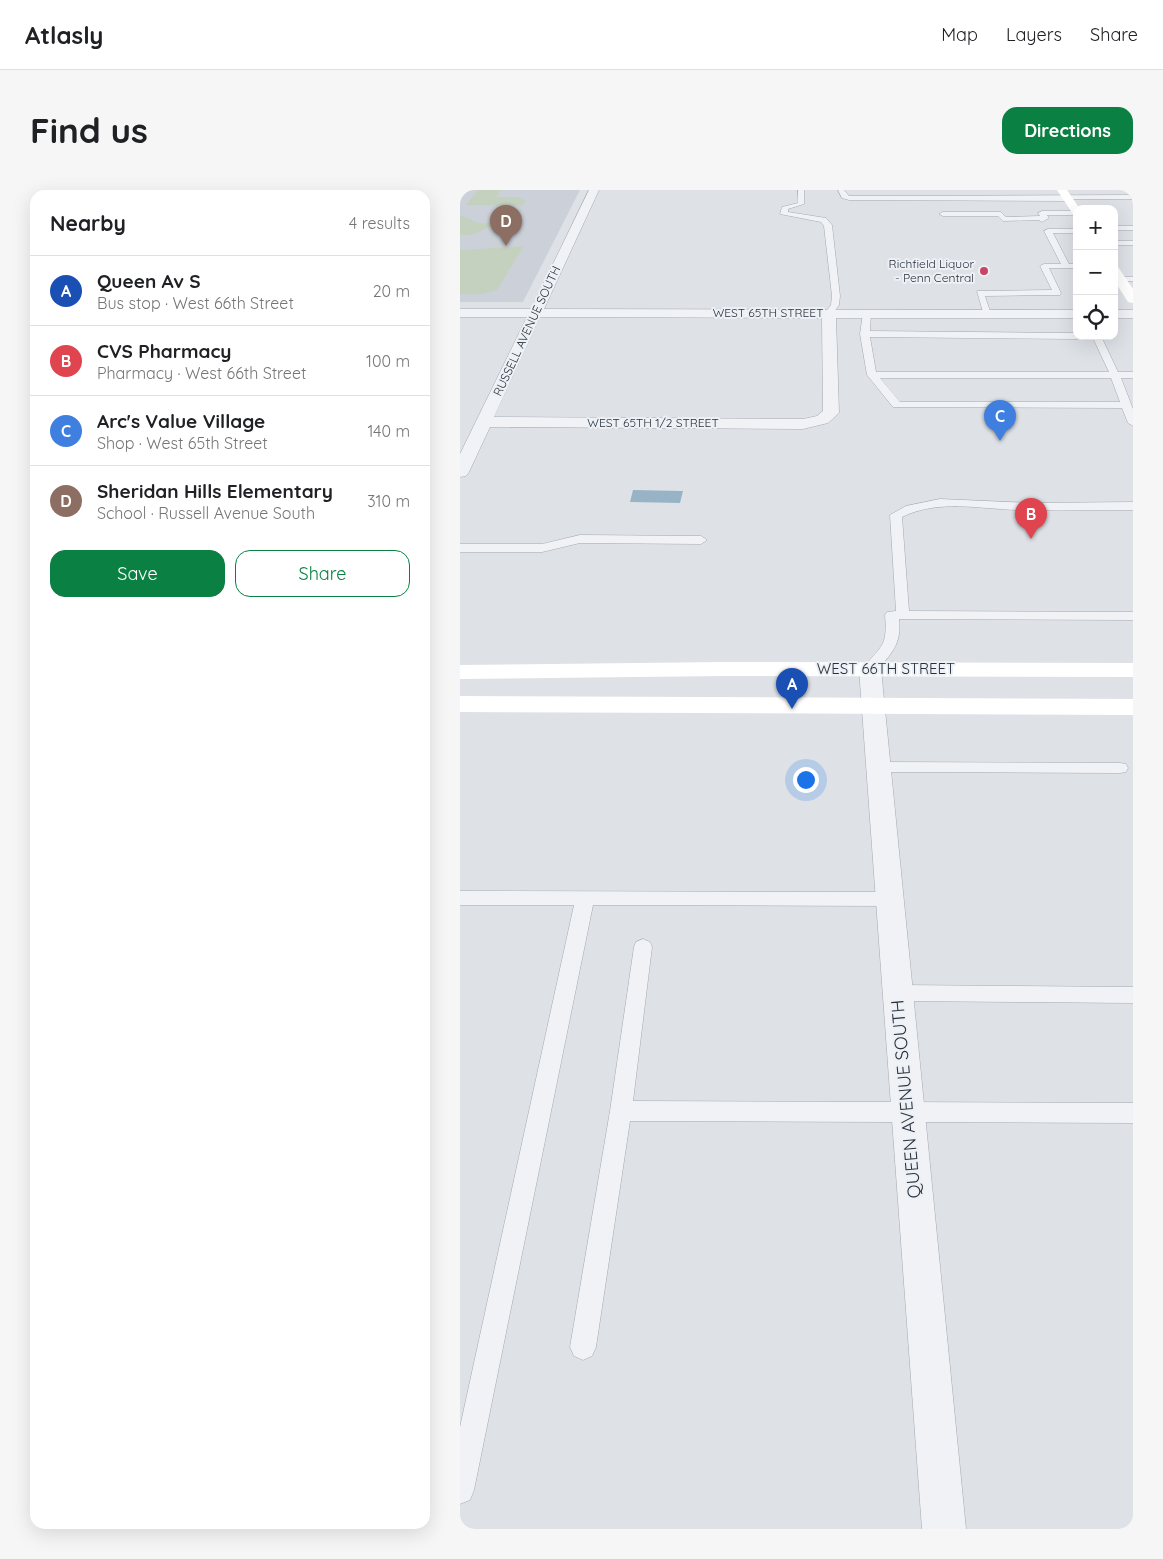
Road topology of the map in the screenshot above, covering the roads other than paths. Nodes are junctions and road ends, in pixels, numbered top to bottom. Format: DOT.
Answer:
graph roads {
  1 [pos="594,190"];
  2 [pos="801,190"];
  3 [pos="841,190"];
  4 [pos="1031,190"];
  5 [pos="1133,197"];
  6 [pos="1035,198"];
  7 [pos="1070,202"];
  8 [pos="1098,204"];
  9 [pos="943,214"];
  10 [pos="1041,218"];
  11 [pos="1118,228"];
  12 [pos="1133,228"];
  13 [pos="1048,231"];
  14 [pos="1073,232"];
  15 [pos="1118,243"];
  16 [pos="1133,243"];
  17 [pos="1066,266"];
  18 [pos="1073,266"];
  19 [pos="1122,276"];
  20 [pos="1133,299"];
  21 [pos="460,312"];
  22 [pos="536,313"];
  23 [pos="829,313"];
  24 [pos="867,314"];
  25 [pos="987,314"];
  26 [pos="1073,314"];
  27 [pos="1118,314"];
  28 [pos="1133,314"];
  29 [pos="865,334"];
  30 [pos="1073,336"];
  31 [pos="1098,340"];
  32 [pos="872,375"];
  33 [pos="1115,375"];
  34 [pos="1133,375"];
  35 [pos="1125,405"];
  36 [pos="484,422"];
  37 [pos="1133,423"];
  38 [pos="460,472"];
  39 [pos="1133,506"];
  40 [pos="701,540"];
  41 [pos="460,548"];
  42 [pos="903,615"];
  43 [pos="1133,616"];
  44 [pos="870,669"];
  45 [pos="1133,670"];
  46 [pos="460,672"];
  47 [pos="460,704"];
  48 [pos="872,707"];
  49 [pos="1132,710"];
  50 [pos="878,767"];
  51 [pos="1120,768"];
  52 [pos="460,898"];
  53 [pos="585,898"];
  54 [pos="889,899"];
  55 [pos="643,947"];
  56 [pos="897,993"];
  57 [pos="1133,995"];
  58 [pos="621,1111"];
  59 [pos="908,1111"];
  60 [pos="1133,1112"];
  61 [pos="583,1347"];
  62 [pos="460,1490"];
  63 [pos="944,1529"];
  1 -- 22 [label="street, RUSSELL AVENUE SOUTH"];
  2 -- 23 [label="lane"];
  3 -- 6 [label="lane"];
  4 -- 6 [label="lane"];
  5 -- 7 [label="lane"];
  6 -- 7 [label="lane"];
  7 -- 8 [label="lane"];
  7 -- 10 [label="lane"];
  9 -- 10 [label="lane"];
  10 -- 13 [label="lane"];
  11 -- 12 [label="lane"];
  13 -- 14 [label="lane"];
  13 -- 17 [label="lane"];
  15 -- 16 [label="lane"];
  17 -- 18 [label="lane"];
  17 -- 25 [label="lane"];
  19 -- 20 [label="main road"];
  21 -- 22 [label="street, WEST 65TH STREET"];
  22 -- 23 [label="street, WEST 65TH STREET"];
  22 -- 36 [label="street, RUSSELL AVENUE SOUTH"];
  23 -- 24 [label="street, WEST 65TH STREET"];
  23 -- 36 [label="street, WEST 65TH 1/2 STREET"];
  24 -- 25 [label="street, WEST 65TH STREET"];
  24 -- 29 [label="lane"];
  25 -- 26 [label="street, WEST 65TH STREET"];
  27 -- 28 [label="street"];
  29 -- 30 [label="lane"];
  29 -- 32 [label="lane"];
  31 -- 33 [label="lane"];
  32 -- 33 [label="lane"];
  32 -- 35 [label="lane"];
  33 -- 34 [label="lane"];
  33 -- 35 [label="lane"];
  35 -- 37 [label="lane"];
  36 -- 38 [label="street, RUSSELL AVENUE SOUTH"];
  39 -- 42 [label="lane"];
  40 -- 41 [label="lane"];
  42 -- 43 [label="lane"];
  42 -- 44 [label="lane"];
  44 -- 45 [label="main road, WEST 66TH STREET"];
  44 -- 46 [label="main road, WEST 66TH STREET"];
  44 -- 48 [label="street, QUEEN AVENUE SOUTH"];
  47 -- 48 [label="main road"];
  48 -- 49 [label="main road"];
  48 -- 50 [label="street, QUEEN AVENUE SOUTH"];
  50 -- 51 [label="lane"];
  50 -- 54 [label="street, QUEEN AVENUE SOUTH"];
  52 -- 53 [label="lane"];
  53 -- 54 [label="lane"];
  53 -- 62 [label="lane"];
  54 -- 56 [label="street, QUEEN AVENUE SOUTH"];
  55 -- 58 [label="lane"];
  56 -- 57 [label="lane"];
  56 -- 59 [label="street, QUEEN AVENUE SOUTH"];
  58 -- 59 [label="lane"];
  58 -- 61 [label="lane"];
  59 -- 60 [label="lane"];
  59 -- 63 [label="street, QUEEN AVENUE SOUTH"];
}
